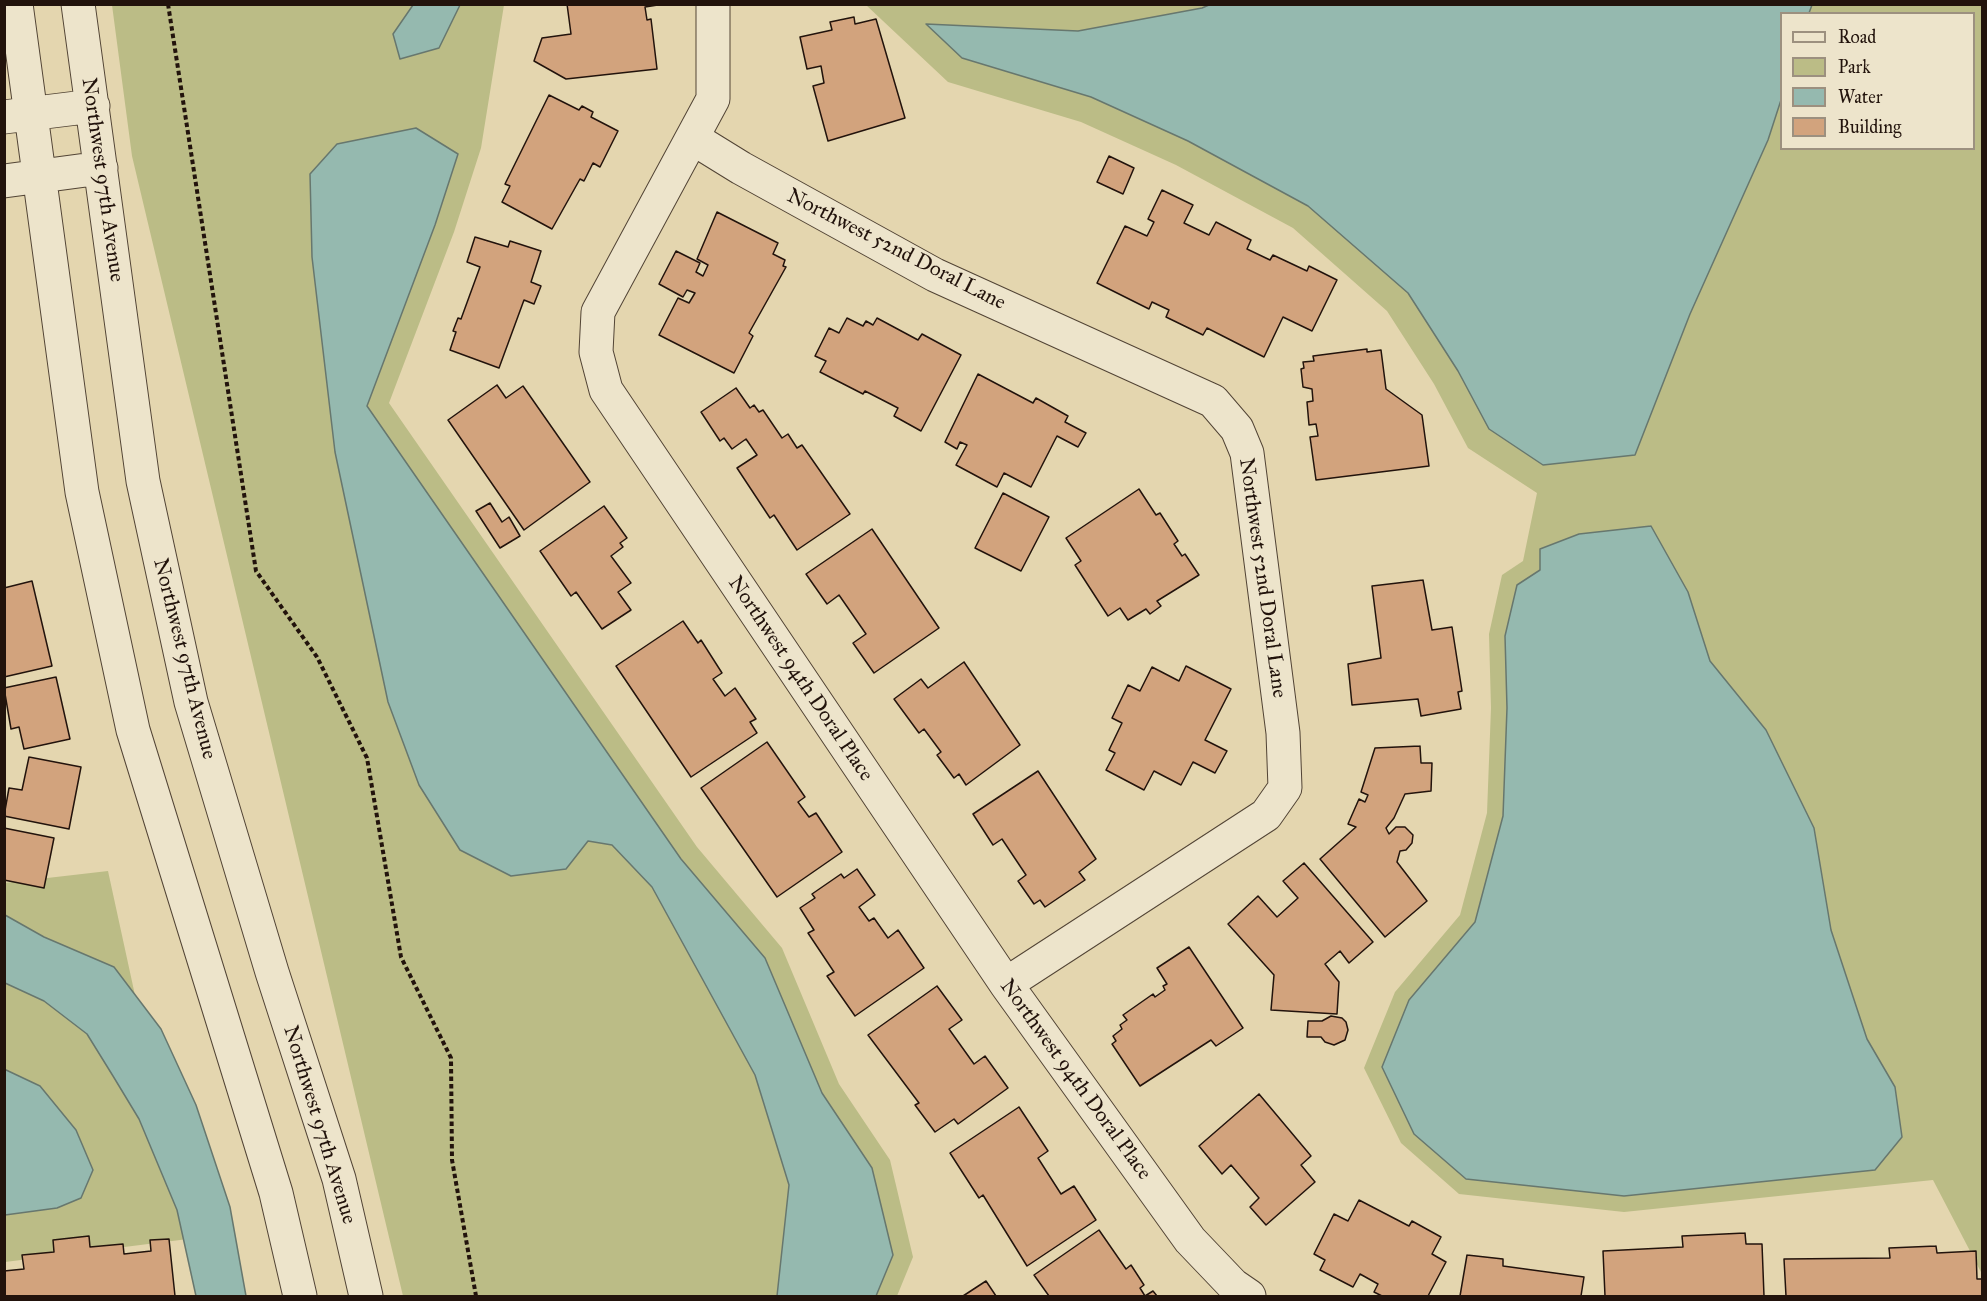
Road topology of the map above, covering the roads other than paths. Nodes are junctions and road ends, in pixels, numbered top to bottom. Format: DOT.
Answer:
graph roads {
  1 [pos="16,4"];
  2 [pos="78,4"];
  3 [pos="713,4"];
  4 [pos="93,106"];
  5 [pos="17,115"];
  6 [pos="694,139"];
  7 [pos="101,168"];
  8 [pos="38,176"];
  9 [pos="4,181"];
  10 [pos="1006,984"];
  11 [pos="300,1296"];
  12 [pos="366,1296"];
  13 [pos="1249,1296"];
  1 -- 5 [label="street"];
  2 -- 4 [label="street, Northwest 97th Avenue"];
  3 -- 6 [label="street, Northwest 94th Doral Place"];
  4 -- 5 [label="street"];
  4 -- 7 [label="street, Northwest 97th Avenue"];
  5 -- 8 [label="street"];
  6 -- 10 [label="street, Northwest 94th Doral Place"];
  6 -- 10 [label="street, Northwest 52nd Doral Lane"];
  7 -- 8 [label="street"];
  7 -- 12 [label="street, Northwest 97th Avenue"];
  8 -- 9 [label="street"];
  8 -- 11 [label="street"];
  10 -- 13 [label="street, Northwest 94th Doral Place"];
}
